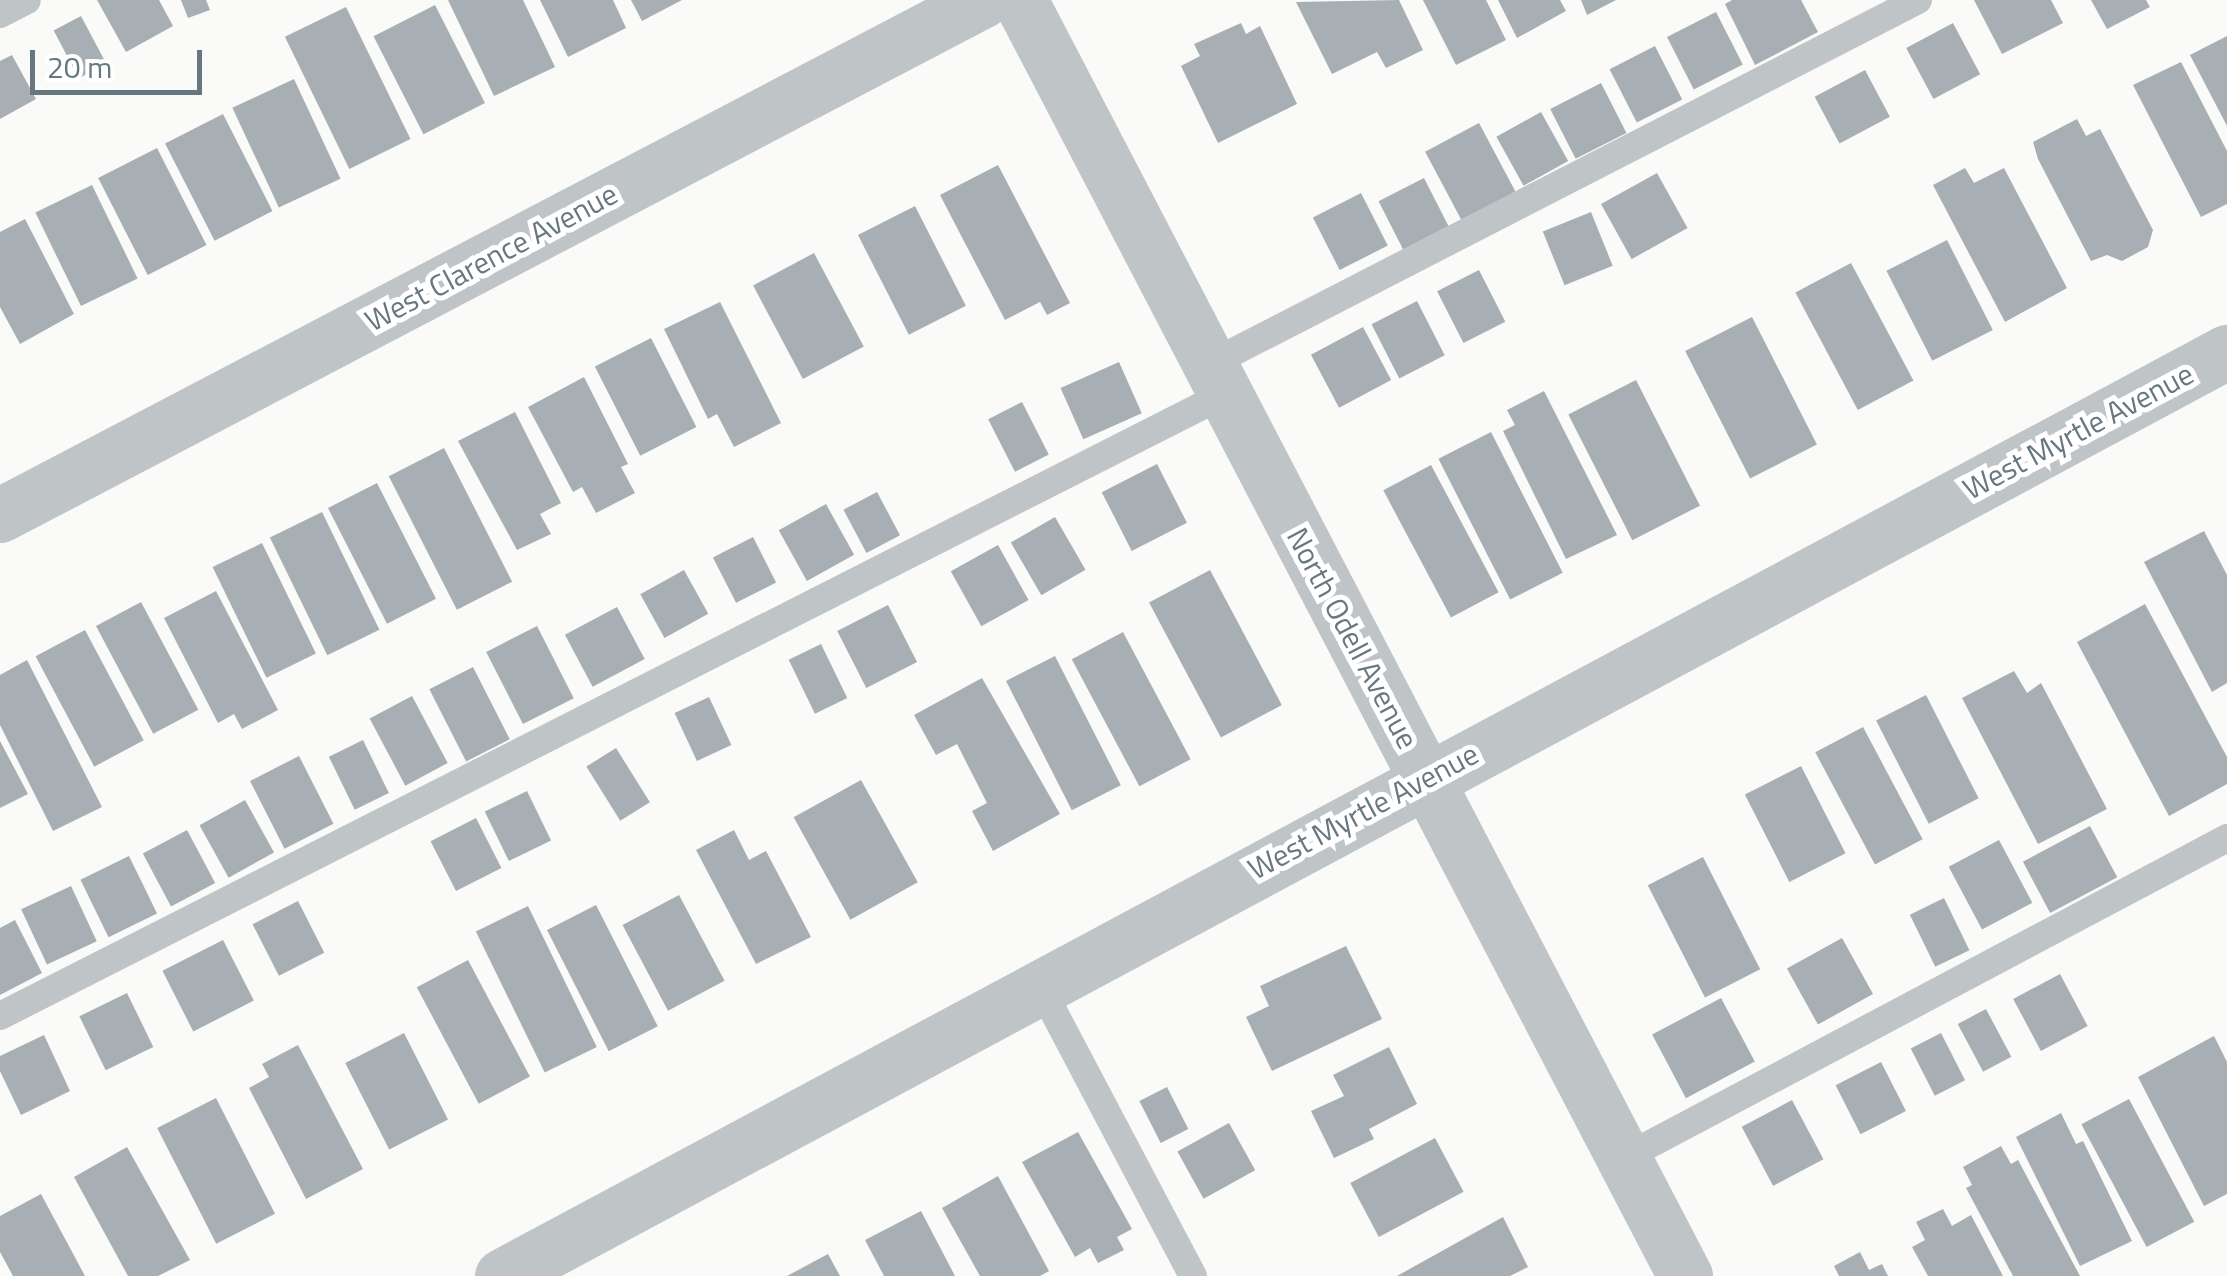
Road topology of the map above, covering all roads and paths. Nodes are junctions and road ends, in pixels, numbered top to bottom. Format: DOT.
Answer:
graph roads {
  1 [pos="27,0"];
  2 [pos="982,0"];
  3 [pos="1020,0"];
  4 [pos="1918,0"];
  5 [pos="0,14"];
  6 [pos="2227,352"];
  7 [pos="1217,379"];
  8 [pos="0,515"];
  9 [pos="1426,778"];
  10 [pos="2227,838"];
  11 [pos="1040,986"];
  12 [pos="0,1016"];
  13 [pos="1624,1158"];
  14 [pos="502,1276"];
  15 [pos="1193,1276"];
  16 [pos="1685,1276"];
  1 -- 5 [label="lane"];
  2 -- 8 [label="street, West Clarence Avenue"];
  3 -- 7 [label="street, North Odell Avenue"];
  4 -- 7 [label="lane"];
  6 -- 9 [label="street, West Myrtle Avenue"];
  7 -- 9 [label="street, North Odell Avenue"];
  7 -- 12 [label="lane"];
  9 -- 11 [label="street, West Myrtle Avenue"];
  9 -- 13 [label="street, North Odell Avenue"];
  10 -- 13 [label="lane"];
  11 -- 14 [label="street, West Myrtle Avenue"];
  11 -- 15 [label="lane"];
  13 -- 16 [label="street, North Odell Avenue"];
}
